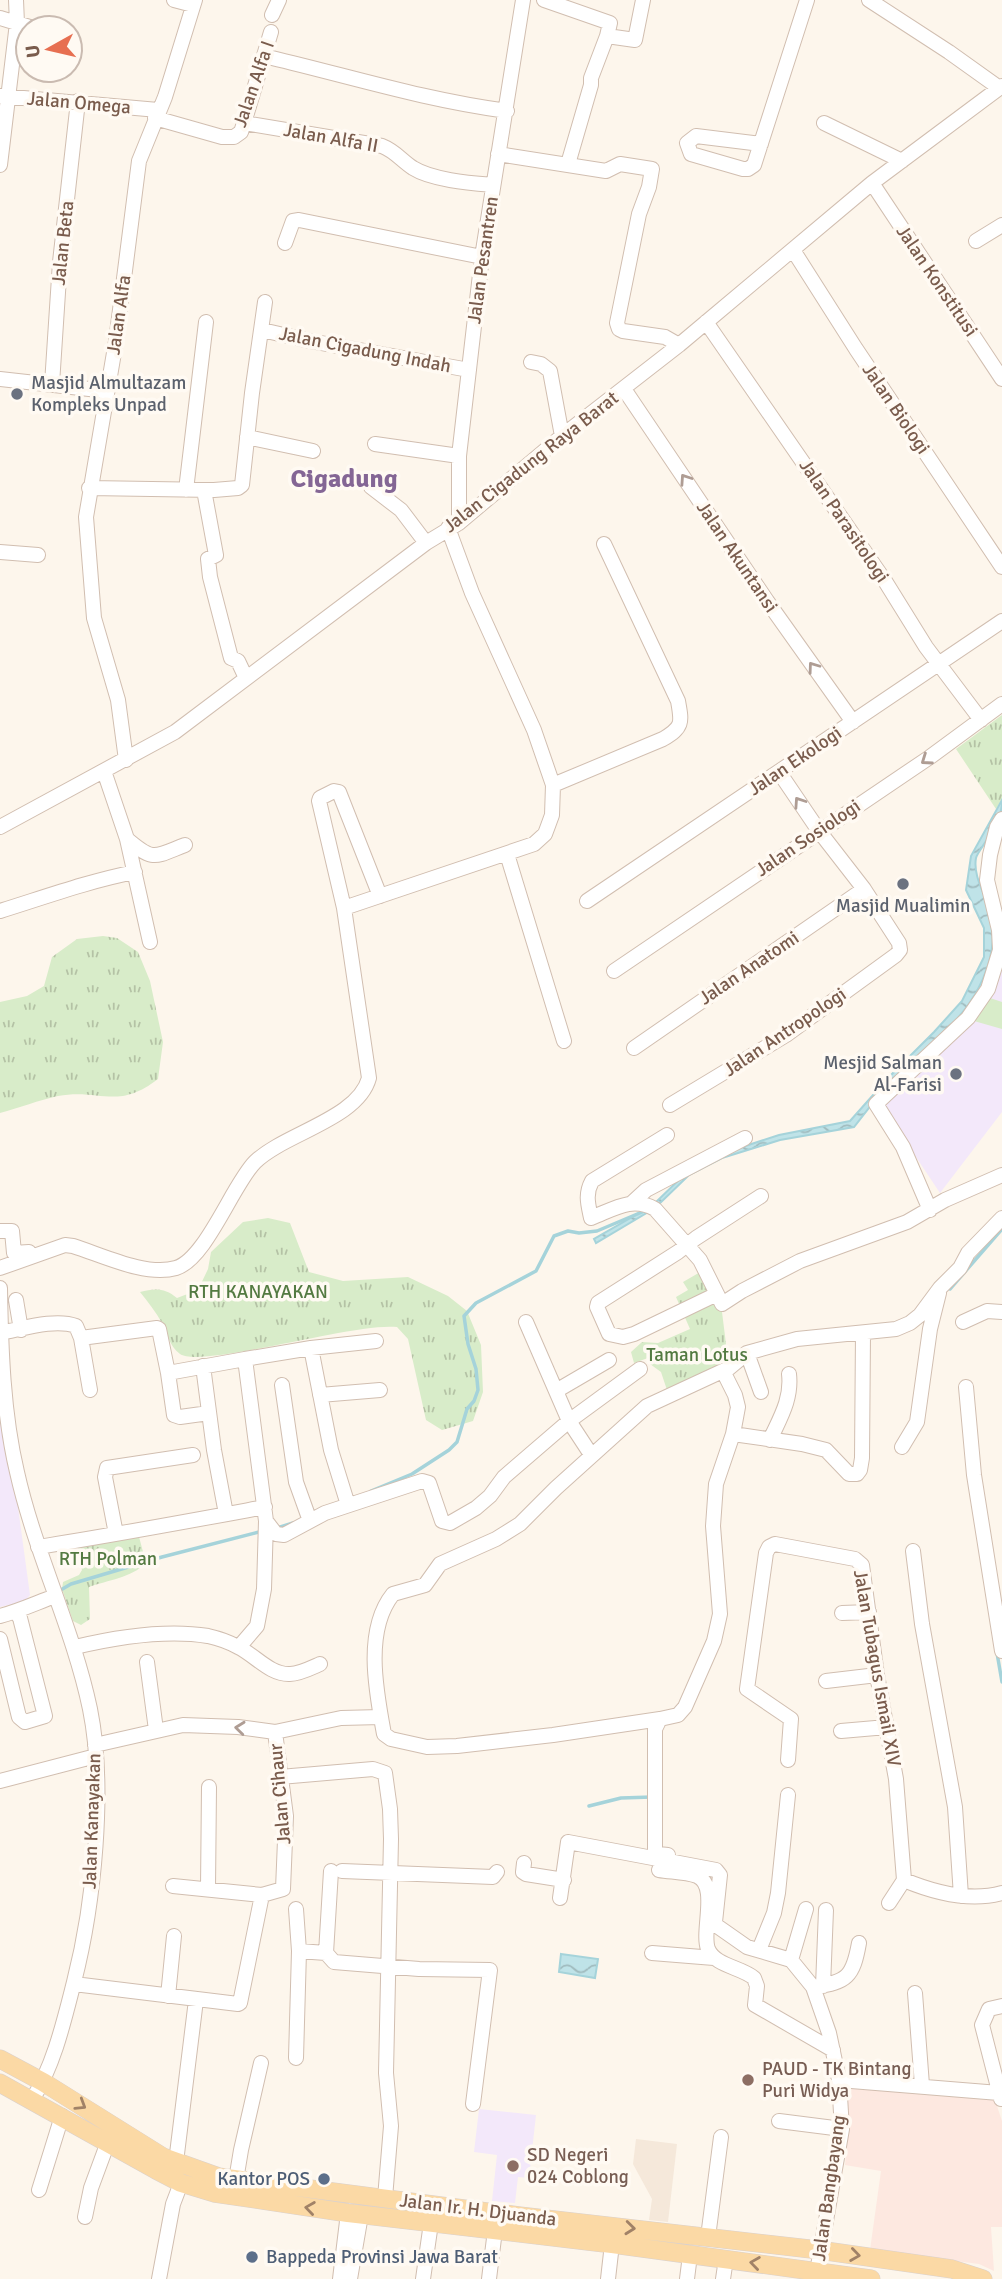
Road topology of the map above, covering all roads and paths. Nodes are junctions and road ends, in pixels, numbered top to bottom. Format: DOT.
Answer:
graph roads {
  1 [pos="174,0"];
  2 [pos="279,0"];
  3 [pos="523,0"];
  4 [pos="544,0"];
  5 [pos="643,0"];
  6 [pos="807,0"];
  7 [pos="869,0"];
  8 [pos="194,3"];
  9 [pos="272,15"];
  10 [pos="271,32"];
  11 [pos="607,36"];
  12 [pos="14,40"];
  13 [pos="272,58"];
  14 [pos="1000,87"];
  15 [pos="4,96"];
  16 [pos="78,101"];
  17 [pos="507,111"];
  18 [pos="157,114"];
  19 [pos="824,123"];
  20 [pos="244,124"];
  21 [pos="761,144"];
  22 [pos="498,154"];
  23 [pos="902,161"];
  24 [pos="568,164"];
  25 [pos="0,165"];
  26 [pos="872,183"];
  27 [pos="493,185"];
  28 [pos="1002,225"];
  29 [pos="976,241"];
  30 [pos="285,243"];
  31 [pos="793,250"];
  32 [pos="482,257"];
  33 [pos="265,302"];
  34 [pos="206,322"];
  35 [pos="706,322"];
  36 [pos="262,330"];
  37 [pos="680,345"];
  38 [pos="531,362"];
  39 [pos="469,370"];
  40 [pos="0,379"];
  41 [pos="1002,379"];
  42 [pos="52,384"];
  43 [pos="624,389"];
  44 [pos="107,391"];
  45 [pos="562,436"];
  46 [pos="247,437"];
  47 [pos="375,443"];
  48 [pos="313,451"];
  49 [pos="459,456"];
  50 [pos="372,487"];
  51 [pos="89,488"];
  52 [pos="186,489"];
  53 [pos="204,490"];
  54 [pos="454,525"];
  55 [pos="426,543"];
  56 [pos="604,544"];
  57 [pos="0,552"];
  58 [pos="38,555"];
  59 [pos="1002,566"];
  60 [pos="1002,621"];
  61 [pos="939,664"];
  62 [pos="246,678"];
  63 [pos="1002,704"];
  64 [pos="981,720"];
  65 [pos="853,722"];
  66 [pos="126,760"];
  67 [pos="104,771"];
  68 [pos="779,772"];
  69 [pos="554,785"];
  70 [pos="1002,819"];
  71 [pos="0,827"];
  72 [pos="818,831"];
  73 [pos="127,839"];
  74 [pos="185,845"];
  75 [pos="508,854"];
  76 [pos="135,872"];
  77 [pos="864,889"];
  78 [pos="380,896"];
  79 [pos="587,901"];
  80 [pos="344,908"];
  81 [pos="0,911"];
  82 [pos="150,942"];
  83 [pos="614,971"];
  84 [pos="564,1041"];
  85 [pos="634,1048"];
  86 [pos="670,1105"];
  87 [pos="667,1135"];
  88 [pos="745,1138"];
  89 [pos="1002,1175"];
  90 [pos="761,1196"];
  91 [pos="645,1205"];
  92 [pos="930,1210"];
  93 [pos="1002,1218"];
  94 [pos="0,1231"];
  95 [pos="688,1245"];
  96 [pos="55,1248"];
  97 [pos="0,1268"];
  98 [pos="0,1288"];
  99 [pos="940,1288"];
  100 [pos="717,1294"];
  101 [pos="16,1300"];
  102 [pos="1002,1312"];
  103 [pos="526,1322"];
  104 [pos="963,1322"];
  105 [pos="21,1330"];
  106 [pos="1,1333"];
  107 [pos="863,1333"];
  108 [pos="81,1338"];
  109 [pos="376,1341"];
  110 [pos="311,1348"];
  111 [pos="747,1353"];
  112 [pos="245,1359"];
  113 [pos="609,1360"];
  114 [pos="203,1366"];
  115 [pos="640,1369"];
  116 [pos="723,1371"];
  117 [pos="168,1373"];
  118 [pos="789,1374"];
  119 [pos="282,1385"];
  120 [pos="967,1387"];
  121 [pos="90,1390"];
  122 [pos="380,1390"];
  123 [pos="556,1391"];
  124 [pos="761,1392"];
  125 [pos="320,1395"];
  126 [pos="209,1413"];
  127 [pos="569,1421"];
  128 [pos="733,1434"];
  129 [pos="770,1440"];
  130 [pos="902,1447"];
  131 [pos="588,1450"];
  132 [pos="193,1455"];
  133 [pos="348,1505"];
  134 [pos="226,1514"];
  135 [pos="265,1514"];
  136 [pos="310,1521"];
  137 [pos="116,1534"];
  138 [pos="38,1548"];
  139 [pos="913,1551"];
  140 [pos="995,1561"];
  141 [pos="55,1596"];
  142 [pos="869,1612"];
  143 [pos="16,1614"];
  144 [pos="842,1614"];
  145 [pos="0,1616"];
  146 [pos="0,1639"];
  147 [pos="75,1647"];
  148 [pos="239,1647"];
  149 [pos="1002,1651"];
  150 [pos="147,1662"];
  151 [pos="320,1664"];
  152 [pos="877,1675"];
  153 [pos="826,1681"];
  154 [pos="6,1684"];
  155 [pos="381,1717"];
  156 [pos="660,1719"];
  157 [pos="887,1727"];
  158 [pos="156,1730"];
  159 [pos="841,1731"];
  160 [pos="275,1732"];
  161 [pos="96,1751"];
  162 [pos="788,1760"];
  163 [pos="280,1777"];
  164 [pos="0,1781"];
  165 [pos="209,1787"];
  166 [pos="788,1795"];
  167 [pos="524,1863"];
  168 [pos="659,1870"];
  169 [pos="716,1870"];
  170 [pos="389,1871"];
  171 [pos="497,1872"];
  172 [pos="564,1880"];
  173 [pos="904,1880"];
  174 [pos="173,1886"];
  175 [pos="208,1888"];
  176 [pos="1002,1893"];
  177 [pos="262,1895"];
  178 [pos="961,1896"];
  179 [pos="560,1898"];
  180 [pos="889,1903"];
  181 [pos="296,1909"];
  182 [pos="806,1909"];
  183 [pos="826,1910"];
  184 [pos="174,1936"];
  185 [pos="859,1944"];
  186 [pos="759,1950"];
  187 [pos="299,1951"];
  188 [pos="326,1953"];
  189 [pos="652,1953"];
  190 [pos="714,1958"];
  191 [pos="791,1960"];
  192 [pos="387,1966"];
  193 [pos="74,1983"];
  194 [pos="818,1986"];
  195 [pos="915,1993"];
  196 [pos="168,1996"];
  197 [pos="196,2000"];
  198 [pos="1002,2006"];
  199 [pos="833,2050"];
  200 [pos="296,2058"];
  201 [pos="0,2059"];
  202 [pos="261,2063"];
  203 [pos="839,2080"];
  204 [pos="43,2082"];
  205 [pos="0,2083"];
  206 [pos="922,2085"];
  207 [pos="1001,2097"];
  208 [pos="32,2100"];
  209 [pos="473,2104"];
  210 [pos="62,2116"];
  211 [pos="779,2121"];
  212 [pos="842,2129"];
  213 [pos="721,2137"];
  214 [pos="108,2142"];
  215 [pos="176,2162"];
  216 [pos="181,2183"];
  217 [pos="223,2183"];
  218 [pos="40,2190"];
  219 [pos="385,2198"];
  220 [pos="354,2214"];
  221 [pos="85,2217"];
  222 [pos="431,2223"];
  223 [pos="495,2230"];
  224 [pos="581,2232"];
  225 [pos="708,2237"];
  226 [pos="612,2244"];
  227 [pos="819,2250"];
  228 [pos="690,2255"];
  229 [pos="726,2259"];
  230 [pos="817,2272"];
  231 [pos="951,2274"];
  232 [pos="848,2277"];
  233 [pos="159,2279"];
  234 [pos="340,2279"];
  235 [pos="350,2279"];
  236 [pos="423,2279"];
  237 [pos="489,2279"];
  238 [pos="608,2279"];
  239 [pos="687,2279"];
  240 [pos="723,2279"];
  241 [pos="868,2279"];
  242 [pos="983,2279"];
  1 -- 8 [label="street"];
  2 -- 9 [label="street"];
  3 -- 17 [label="street, Jalan Pesantren"];
  4 -- 11 [label="street"];
  5 -- 11 [label="street"];
  6 -- 21 [label="street"];
  7 -- 14 [label="street"];
  8 -- 18 [label="street, Jalan Alfa"];
  10 -- 20 [label="street, Jalan Alfa I"];
  11 -- 24 [label="street"];
  12 -- 15 [label="street"];
  13 -- 17 [label="street"];
  14 -- 23 [label="street, Jalan Cigadung Raya Barat"];
  15 -- 16 [label="street, Jalan Omega"];
  15 -- 25 [label="street"];
  16 -- 18 [label="street, Jalan Omega"];
  16 -- 42 [label="street, Jalan Beta"];
  17 -- 22 [label="street, Jalan Pesantren"];
  18 -- 20 [label="street, Jalan Alfa I"];
  18 -- 44 [label="street, Jalan Alfa"];
  19 -- 23 [label="street"];
  20 -- 27 [label="street, Jalan Alfa II"];
  21 -- 21 [label="street"];
  22 -- 24 [label="street"];
  22 -- 27 [label="street, Jalan Pesantren"];
  23 -- 26 [label="street, Jalan Cigadung Raya Barat"];
  24 -- 37 [label="street"];
  26 -- 31 [label="street, Jalan Cigadung Raya Barat"];
  26 -- 41 [label="street, Jalan Konstitusi"];
  27 -- 32 [label="street, Jalan Pesantren"];
  28 -- 29 [label="street"];
  30 -- 32 [label="street"];
  31 -- 35 [label="street, Jalan Cigadung Raya Barat"];
  31 -- 59 [label="street, Jalan Biologi"];
  32 -- 39 [label="street, Jalan Pesantren"];
  33 -- 36 [label="street"];
  34 -- 52 [label="street"];
  35 -- 37 [label="street, Jalan Cigadung Raya Barat"];
  35 -- 61 [label="street, Jalan Parasitologi"];
  36 -- 39 [label="street, Jalan Cigadung Indah"];
  36 -- 46 [label="street"];
  37 -- 43 [label="street, Jalan Cigadung Raya Barat"];
  38 -- 45 [label="street"];
  39 -- 49 [label="street, Jalan Pesantren"];
  40 -- 42 [label="street"];
  42 -- 44 [label="street"];
  43 -- 45 [label="street, Jalan Cigadung Raya Barat"];
  65 -- 43 [label="street, Jalan Akuntansi, one-way"];
  44 -- 51 [label="street, Jalan Alfa"];
  45 -- 54 [label="street, Jalan Cigadung Raya Barat"];
  46 -- 48 [label="street"];
  46 -- 53 [label="street"];
  47 -- 49 [label="street"];
  49 -- 54 [label="street, Jalan Pesantren"];
  50 -- 55 [label="street"];
  51 -- 52 [label="street"];
  51 -- 66 [label="street, Jalan Alfa"];
  52 -- 53 [label="street"];
  53 -- 62 [label="street"];
  54 -- 55 [label="street, Jalan Cigadung Raya Barat"];
  54 -- 69 [label="street, Jalan Pesantren"];
  55 -- 62 [label="street, Jalan Cigadung Raya Barat"];
  56 -- 69 [label="street"];
  57 -- 58 [label="street"];
  60 -- 61 [label="street, Jalan Ekologi"];
  61 -- 64 [label="street, Jalan Parasitologi"];
  61 -- 65 [label="street, Jalan Ekologi"];
  62 -- 66 [label="street, Jalan Cigadung Raya Barat"];
  63 -- 64 [label="street, Jalan Sosiologi"];
  64 -- 72 [label="street, Jalan Sosiologi, one-way"];
  65 -- 68 [label="street, Jalan Ekologi"];
  66 -- 67 [label="street, Jalan Cigadung Raya Barat"];
  67 -- 71 [label="street, Jalan Cigadung Raya Barat"];
  67 -- 73 [label="street"];
  72 -- 68 [label="street, one-way"];
  68 -- 79 [label="street, Jalan Ekologi"];
  69 -- 75 [label="street"];
  70 -- 92 [label="street"];
  72 -- 77 [label="street"];
  72 -- 83 [label="street, Jalan Sosiologi"];
  73 -- 74 [label="street"];
  73 -- 76 [label="street"];
  75 -- 78 [label="street"];
  75 -- 84 [label="street"];
  76 -- 81 [label="street"];
  76 -- 82 [label="street"];
  77 -- 85 [label="street, Jalan Anatomi"];
  77 -- 86 [label="street, Jalan Antropologi"];
  78 -- 80 [label="street"];
  78 -- 80 [label="street"];
  80 -- 96 [label="street"];
  87 -- 91 [label="street"];
  88 -- 91 [label="street"];
  89 -- 92 [label="street"];
  90 -- 95 [label="street"];
  91 -- 95 [label="street"];
  92 -- 100 [label="street"];
  93 -- 99 [label="street"];
  94 -- 96 [label="street"];
  95 -- 100 [label="street"];
  95 -- 100 [label="street"];
  96 -- 97 [label="street"];
  98 -- 106 [label="street, Jalan Kanayakan"];
  99 -- 107 [label="street"];
  99 -- 130 [label="street"];
  101 -- 105 [label="street"];
  102 -- 104 [label="street"];
  103 -- 123 [label="street"];
  105 -- 106 [label="street"];
  105 -- 108 [label="street"];
  106 -- 138 [label="street, Jalan Kanayakan"];
  107 -- 111 [label="street"];
  107 -- 129 [label="street"];
  108 -- 117 [label="street"];
  108 -- 121 [label="street"];
  109 -- 110 [label="street"];
  110 -- 112 [label="street"];
  110 -- 125 [label="street"];
  111 -- 116 [label="street"];
  111 -- 124 [label="street"];
  112 -- 114 [label="street"];
  112 -- 135 [label="street"];
  113 -- 123 [label="street"];
  114 -- 117 [label="street"];
  114 -- 126 [label="street"];
  115 -- 127 [label="street"];
  116 -- 128 [label="street"];
  116 -- 155 [label="street"];
  117 -- 126 [label="street"];
  118 -- 129 [label="street"];
  119 -- 136 [label="street"];
  120 -- 140 [label="street"];
  122 -- 125 [label="street"];
  123 -- 127 [label="street"];
  125 -- 133 [label="street"];
  126 -- 134 [label="street"];
  127 -- 131 [label="street"];
  127 -- 133 [label="street"];
  128 -- 129 [label="street"];
  128 -- 156 [label="street"];
  132 -- 137 [label="street"];
  133 -- 136 [label="street"];
  134 -- 135 [label="street"];
  134 -- 137 [label="street"];
  135 -- 136 [label="street"];
  135 -- 148 [label="street"];
  137 -- 138 [label="street"];
  138 -- 141 [label="street, Jalan Kanayakan"];
  139 -- 178 [label="street"];
  140 -- 149 [label="street"];
  141 -- 143 [label="street"];
  141 -- 147 [label="street, Jalan Kanayakan"];
  142 -- 144 [label="street"];
  142 -- 152 [label="street, Jalan Tubagus Ismail XIV"];
  142 -- 162 [label="street, Jalan Tubagus Ismail XIV"];
  143 -- 145 [label="street"];
  143 -- 154 [label="street"];
  146 -- 154 [label="street"];
  147 -- 148 [label="street"];
  147 -- 161 [label="street, Jalan Kanayakan"];
  148 -- 151 [label="street"];
  150 -- 158 [label="street"];
  152 -- 153 [label="street"];
  152 -- 157 [label="street, Jalan Tubagus Ismail XIV"];
  155 -- 156 [label="street"];
  155 -- 160 [label="street"];
  156 -- 169 [label="street"];
  157 -- 159 [label="street"];
  157 -- 173 [label="street, Jalan Tubagus Ismail XIV"];
  160 -- 158 [label="street, Jalan Cihaur, one-way"];
  158 -- 161 [label="street, Jalan Cihaur"];
  160 -- 163 [label="street, Jalan Cihaur"];
  161 -- 164 [label="street, Jalan Cihaur"];
  161 -- 193 [label="street, Jalan Kanayakan"];
  163 -- 170 [label="street"];
  163 -- 177 [label="street, Jalan Cihaur"];
  165 -- 175 [label="street"];
  166 -- 186 [label="street"];
  167 -- 172 [label="street"];
  168 -- 190 [label="street"];
  169 -- 172 [label="street"];
  169 -- 186 [label="street"];
  170 -- 171 [label="street"];
  170 -- 188 [label="street"];
  170 -- 192 [label="street"];
  172 -- 179 [label="street"];
  173 -- 178 [label="street"];
  173 -- 180 [label="street"];
  174 -- 175 [label="street"];
  175 -- 177 [label="street"];
  176 -- 178 [label="street"];
  177 -- 197 [label="street"];
  181 -- 187 [label="street"];
  182 -- 191 [label="street"];
  183 -- 194 [label="street"];
  184 -- 196 [label="street"];
  185 -- 194 [label="street"];
  186 -- 191 [label="street"];
  187 -- 188 [label="street"];
  187 -- 200 [label="street"];
  188 -- 192 [label="street"];
  189 -- 190 [label="street"];
  190 -- 199 [label="street"];
  191 -- 194 [label="street, Jalan Bangbayang"];
  192 -- 209 [label="street"];
  192 -- 219 [label="street"];
  193 -- 196 [label="street"];
  193 -- 204 [label="street, Jalan Kanayakan"];
  194 -- 199 [label="street, Jalan Bangbayang"];
  195 -- 206 [label="street"];
  196 -- 197 [label="street"];
  197 -- 215 [label="street"];
  198 -- 207 [label="street"];
  199 -- 203 [label="street, Jalan Bangbayang"];
  201 -- 204 [label="main road, Jalan Ir. H. Djuanda"];
  202 -- 217 [label="street"];
  203 -- 206 [label="street"];
  203 -- 212 [label="street, Jalan Bangbayang"];
  204 -- 208 [label="street, Jalan Kanayakan"];
  204 -- 215 [label="main road, Jalan Ir. H. Djuanda, one-way"];
  205 -- 208 [label="main road, Jalan Ir. H. Djuanda"];
  206 -- 207 [label="street"];
  208 -- 210 [label="main road, Jalan Ir. H. Djuanda"];
  210 -- 214 [label="main road, Jalan Ir. H. Djuanda"];
  210 -- 218 [label="street"];
  211 -- 212 [label="street"];
  212 -- 227 [label="street, Jalan Bangbayang"];
  213 -- 225 [label="street"];
  214 -- 216 [label="main road, Jalan Ir. H. Djuanda"];
  214 -- 221 [label="street"];
  215 -- 217 [label="main road, Jalan Ir. H. Djuanda"];
  216 -- 217 [label="main road, Jalan Ir. H. Djuanda"];
  216 -- 233 [label="street"];
  217 -- 219 [label="main road, Jalan Ir. H. Djuanda"];
  220 -- 217 [label="main road, Jalan Ir. H. Djuanda, one-way"];
  219 -- 224 [label="main road, Jalan Ir. H. Djuanda"];
  220 -- 222 [label="main road, Jalan Ir. H. Djuanda"];
  220 -- 234 [label="street"];
  220 -- 235 [label="street"];
  222 -- 223 [label="main road, Jalan Ir. H. Djuanda"];
  222 -- 236 [label="street"];
  223 -- 224 [label="main road, Jalan Ir. H. Djuanda"];
  223 -- 237 [label="street"];
  224 -- 225 [label="main road, Jalan Ir. H. Djuanda, one-way"];
  224 -- 226 [label="main road, Jalan Ir. H. Djuanda"];
  225 -- 227 [label="main road, Jalan Ir. H. Djuanda"];
  226 -- 228 [label="main road, Jalan Ir. H. Djuanda"];
  226 -- 238 [label="street"];
  227 -- 230 [label="street, Jalan Bangbayang"];
  227 -- 231 [label="main road, Jalan Ir. H. Djuanda, one-way"];
  228 -- 229 [label="main road, Jalan Ir. H. Djuanda"];
  228 -- 239 [label="street"];
  230 -- 229 [label="main road, Jalan Ir. H. Djuanda, one-way"];
  229 -- 240 [label="street"];
  230 -- 232 [label="main road, Jalan Ir. H. Djuanda"];
  231 -- 242 [label="main road, Jalan Ir. H. Djuanda"];
  232 -- 241 [label="main road, Jalan Ir. H. Djuanda"];
}
